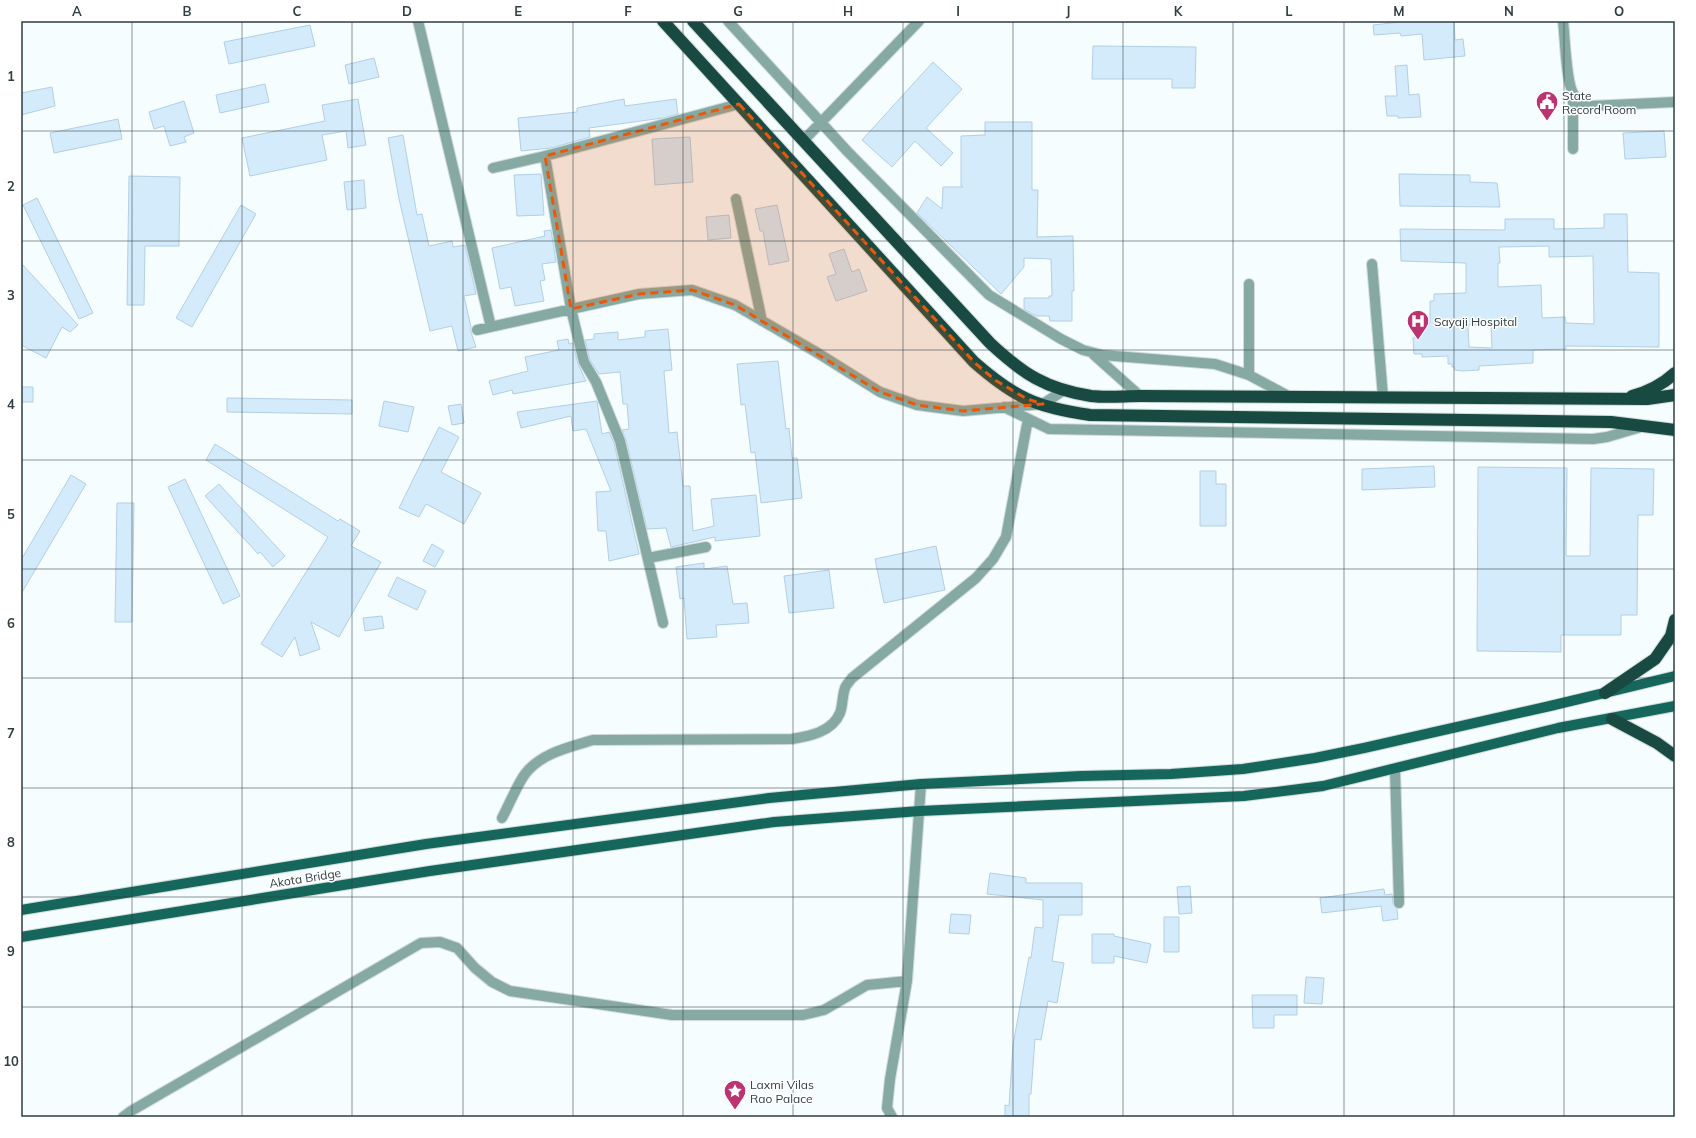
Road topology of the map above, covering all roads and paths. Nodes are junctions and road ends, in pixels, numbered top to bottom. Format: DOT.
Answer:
graph roads {
  1 [pos="418,21"];
  2 [pos="663,21"];
  3 [pos="693,21"];
  4 [pos="728,21"];
  5 [pos="918,21"];
  6 [pos="1563,21"];
  7 [pos="1573,94"];
  8 [pos="1675,102"];
  9 [pos="739,104"];
  10 [pos="821,122"];
  11 [pos="803,141"];
  12 [pos="1573,150"];
  13 [pos="545,156"];
  14 [pos="493,168"];
  15 [pos="736,199"];
  16 [pos="1372,264"];
  17 [pos="1249,284"];
  18 [pos="571,309"];
  19 [pos="762,321"];
  20 [pos="491,327"];
  21 [pos="477,330"];
  22 [pos="1092,352"];
  23 [pos="1675,373"];
  24 [pos="1249,375"];
  25 [pos="1064,390"];
  26 [pos="1675,395"];
  27 [pos="1140,396"];
  28 [pos="1290,397"];
  29 [pos="1383,397"];
  30 [pos="1617,399"];
  31 [pos="1043,404"];
  32 [pos="1004,407"];
  33 [pos="1028,419"];
  34 [pos="1643,426"];
  35 [pos="1675,430"];
  36 [pos="706,547"];
  37 [pos="648,558"];
  38 [pos="1675,620"];
  39 [pos="663,624"];
  40 [pos="1675,676"];
  41 [pos="1606,693"];
  42 [pos="1675,706"];
  43 [pos="1612,719"];
  44 [pos="1675,756"];
  45 [pos="1395,769"];
  46 [pos="921,784"];
  47 [pos="920,812"];
  48 [pos="502,818"];
  49 [pos="1399,903"];
  50 [pos="21,910"];
  51 [pos="21,937"];
  52 [pos="907,981"];
  53 [pos="123,1117"];
  54 [pos="892,1117"];
  1 -- 20 [label="street"];
  2 -- 9 [label="highway"];
  3 -- 11 [label="highway"];
  4 -- 10 [label="street"];
  5 -- 10 [label="street"];
  6 -- 7 [label="street"];
  7 -- 8 [label="street"];
  7 -- 12 [label="street"];
  9 -- 13 [label="street"];
  9 -- 31 [label="highway"];
  10 -- 11 [label="street"];
  10 -- 22 [label="street"];
  11 -- 25 [label="highway"];
  13 -- 14 [label="street"];
  13 -- 18 [label="street"];
  15 -- 19 [label="street"];
  16 -- 29 [label="street"];
  17 -- 24 [label="street"];
  18 -- 19 [label="street"];
  18 -- 20 [label="street"];
  18 -- 37 [label="street"];
  19 -- 32 [label="street"];
  20 -- 21 [label="street"];
  22 -- 24 [label="street"];
  22 -- 27 [label="street"];
  23 -- 30 [label="highway"];
  24 -- 28 [label="street"];
  25 -- 27 [label="highway"];
  25 -- 31 [label="street"];
  26 -- 30 [label="highway"];
  27 -- 28 [label="highway"];
  28 -- 29 [label="highway"];
  29 -- 30 [label="highway"];
  31 -- 32 [label="street"];
  31 -- 34 [label="highway"];
  32 -- 33 [label="street"];
  33 -- 34 [label="street"];
  33 -- 48 [label="street"];
  34 -- 35 [label="highway"];
  36 -- 37 [label="street"];
  37 -- 39 [label="street"];
  38 -- 41 [label="highway"];
  40 -- 41 [label="main road"];
  41 -- 46 [label="main road"];
  42 -- 43 [label="main road, Akota Bridge"];
  43 -- 44 [label="highway"];
  43 -- 45 [label="main road, Akota Bridge"];
  45 -- 47 [label="main road, Akota Bridge"];
  45 -- 49 [label="street"];
  46 -- 47 [label="street"];
  46 -- 50 [label="main road"];
  47 -- 51 [label="main road, Akota Bridge"];
  47 -- 52 [label="street"];
  52 -- 53 [label="street"];
  52 -- 54 [label="street"];
}
